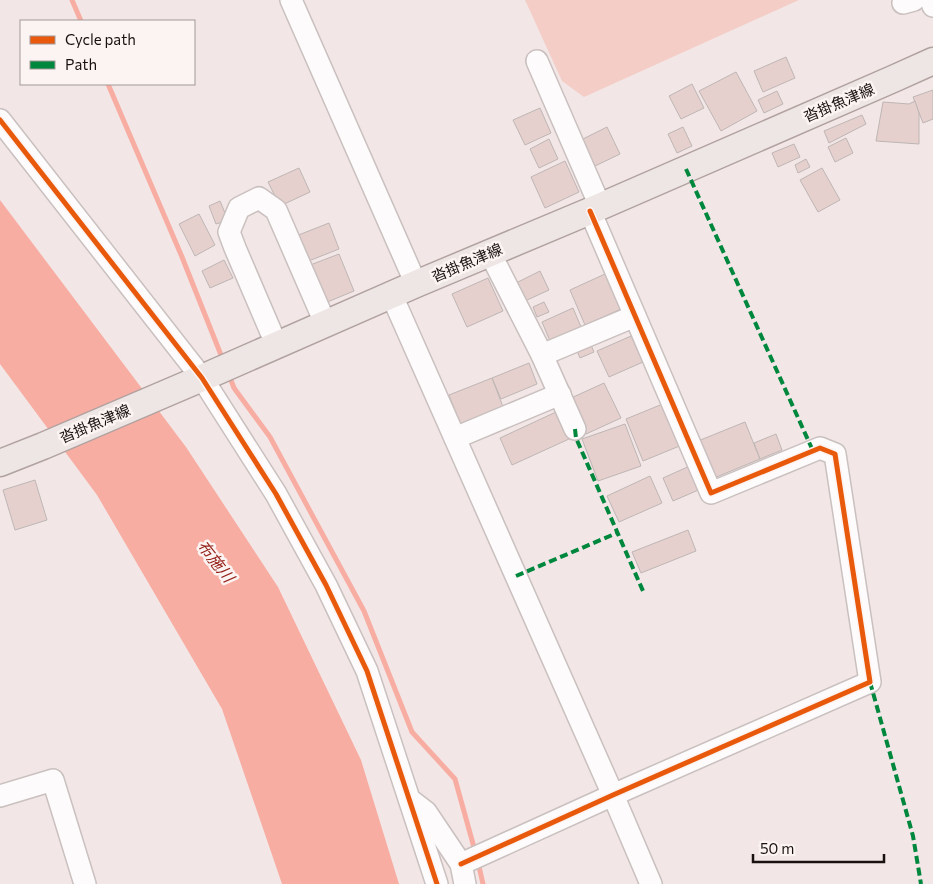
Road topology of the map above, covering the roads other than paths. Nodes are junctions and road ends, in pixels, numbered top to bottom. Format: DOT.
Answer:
graph roads {
  1 [pos="292,0"];
  2 [pos="931,0"];
  3 [pos="933,6"];
  4 [pos="933,60"];
  5 [pos="537,61"];
  6 [pos="0,120"];
  7 [pos="595,209"];
  8 [pos="490,254"];
  9 [pos="416,284"];
  10 [pos="392,296"];
  11 [pos="635,316"];
  12 [pos="326,324"];
  13 [pos="277,346"];
  14 [pos="542,355"];
  15 [pos="202,378"];
  16 [pos="560,394"];
  17 [pos="576,429"];
  18 [pos="455,438"];
  19 [pos="0,463"];
  20 [pos="613,795"];
  21 [pos="0,796"];
  22 [pos="410,799"];
  23 [pos="463,874"];
  24 [pos="85,884"];
  25 [pos="437,884"];
  26 [pos="651,884"];
  1 -- 9 [label="street"];
  2 -- 3 [label="street"];
  4 -- 7 [label="main road, 沓掛魚津線"];
  5 -- 7 [label="street"];
  6 -- 15 [label="street"];
  7 -- 8 [label="main road, 沓掛魚津線"];
  7 -- 11 [label="street"];
  8 -- 9 [label="main road, 沓掛魚津線"];
  8 -- 14 [label="street"];
  9 -- 10 [label="main road, 沓掛魚津線"];
  10 -- 12 [label="main road, 沓掛魚津線"];
  10 -- 18 [label="street"];
  11 -- 14 [label="street"];
  11 -- 20 [label="street"];
  12 -- 13 [label="main road, 沓掛魚津線"];
  12 -- 13 [label="street"];
  13 -- 15 [label="main road, 沓掛魚津線"];
  14 -- 16 [label="street"];
  15 -- 19 [label="main road, 沓掛魚津線"];
  15 -- 22 [label="street"];
  16 -- 17 [label="street"];
  16 -- 18 [label="street"];
  18 -- 20 [label="street"];
  20 -- 23 [label="street"];
  20 -- 26 [label="street"];
  21 -- 24 [label="street"];
  22 -- 23 [label="street"];
  22 -- 25 [label="street"];
}
